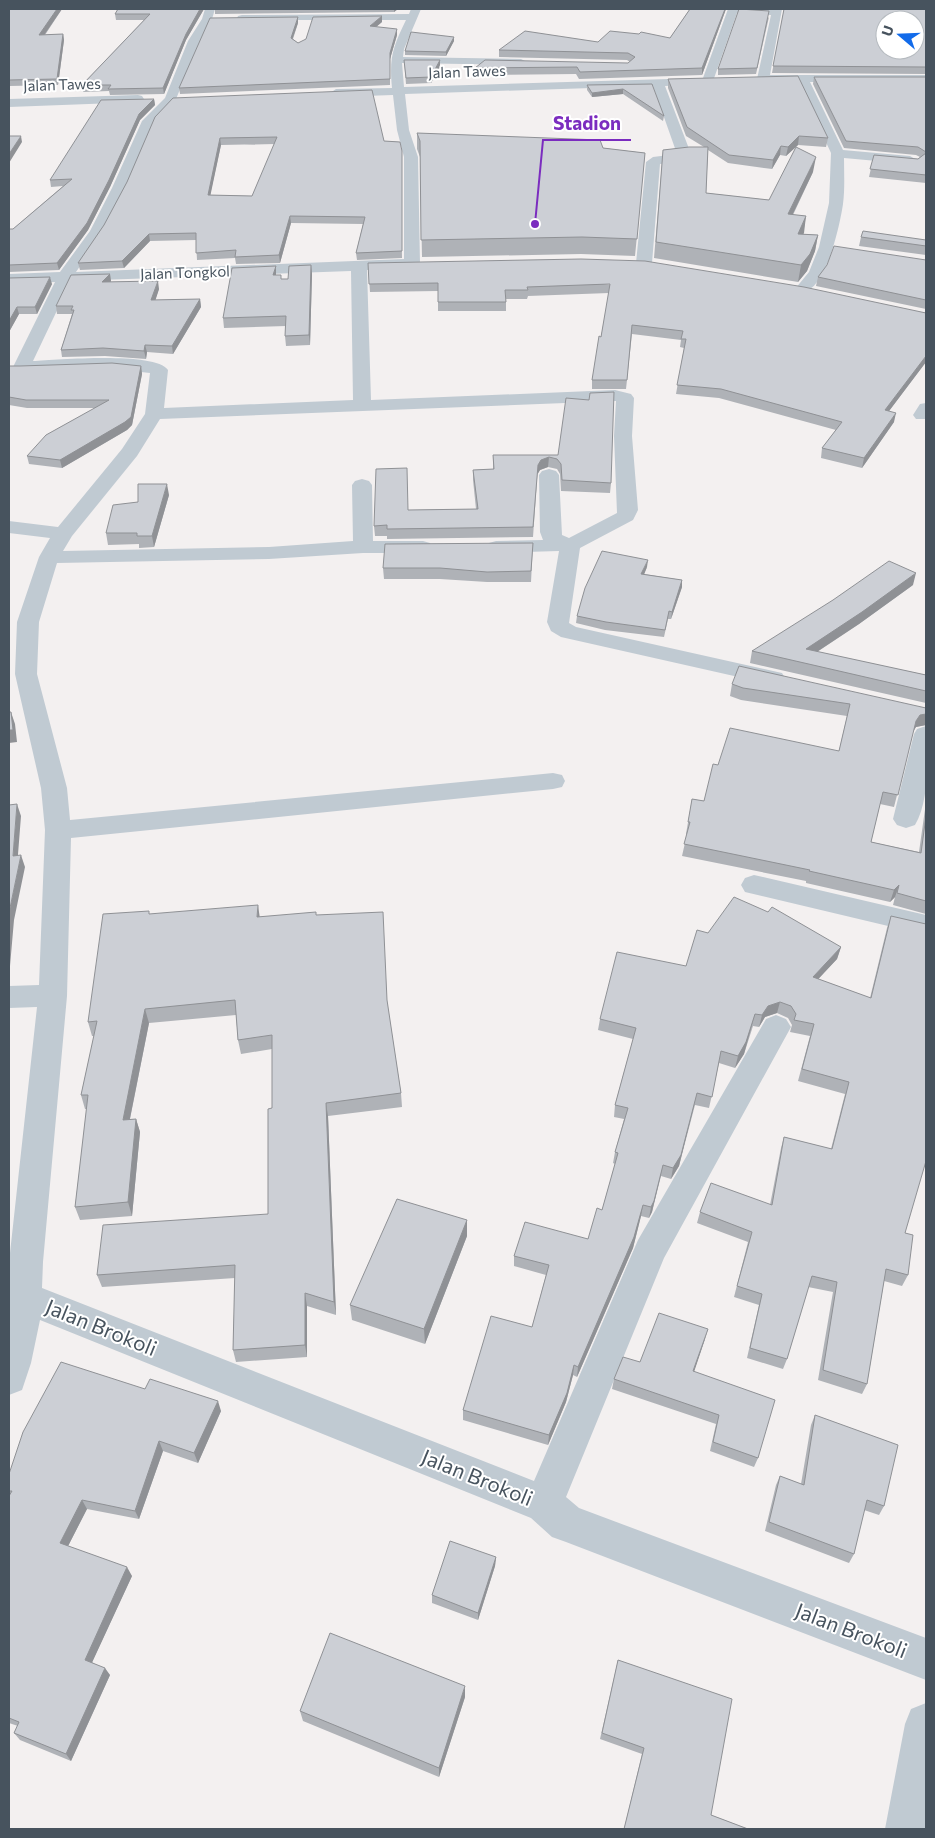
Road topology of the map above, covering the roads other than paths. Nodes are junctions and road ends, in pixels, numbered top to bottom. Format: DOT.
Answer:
graph roads {
  1 [pos="776,10"];
  2 [pos="414,13"];
  3 [pos="211,15"];
  4 [pos="308,17"];
  5 [pos="235,18"];
  6 [pos="303,31"];
  7 [pos="398,60"];
  8 [pos="531,62"];
  9 [pos="802,78"];
  10 [pos="926,78"];
  11 [pos="658,83"];
  12 [pos="398,90"];
  13 [pos="322,94"];
  14 [pos="175,99"];
  15 [pos="9,103"];
  16 [pos="838,153"];
  17 [pos="916,161"];
  18 [pos="826,247"];
  19 [pos="844,250"];
  20 [pos="626,262"];
  21 [pos="359,266"];
  22 [pos="65,277"];
  23 [pos="9,279"];
  24 [pos="786,286"];
  25 [pos="803,289"];
  26 [pos="822,293"];
  27 [pos="15,369"];
  28 [pos="362,406"];
  29 [pos="154,414"];
  30 [pos="549,475"];
  31 [pos="362,486"];
  32 [pos="9,527"];
  33 [pos="63,534"];
  34 [pos="570,545"];
  35 [pos="363,547"];
  36 [pos="440,547"];
  37 [pos="479,547"];
  38 [pos="48,557"];
  39 [pos="17,675"];
  40 [pos="791,682"];
  41 [pos="926,734"];
  42 [pos="553,781"];
  43 [pos="906,818"];
  44 [pos="58,830"];
  45 [pos="754,885"];
  46 [pos="926,925"];
  47 [pos="53,996"];
  48 [pos="9,997"];
  49 [pos="776,1027"];
  50 [pos="20,1274"];
  51 [pos="9,1378"];
  52 [pos="544,1504"];
  53 [pos="926,1659"];
  54 [pos="926,1724"];
  55 [pos="907,1829"];
  1 -- 9 [label="street"];
  1 -- 11 [label="street, Jalan Tawes"];
  2 -- 4 [label="street"];
  2 -- 7 [label="street"];
  3 -- 14 [label="street"];
  4 -- 5 [label="street"];
  4 -- 6 [label="street"];
  7 -- 8 [label="street"];
  7 -- 12 [label="street"];
  9 -- 10 [label="street"];
  9 -- 16 [label="street"];
  11 -- 12 [label="street, Jalan Tawes"];
  11 -- 20 [label="street"];
  12 -- 13 [label="street, Jalan Tawes"];
  12 -- 21 [label="street, Jalan Tongkol"];
  14 -- 15 [label="street, Jalan Tawes"];
  14 -- 22 [label="street"];
  16 -- 17 [label="street"];
  16 -- 18 [label="street"];
  18 -- 19 [label="street"];
  18 -- 25 [label="street"];
  21 -- 22 [label="street, Jalan Tongkol"];
  21 -- 28 [label="street"];
  22 -- 23 [label="street, Jalan Tongkol"];
  22 -- 27 [label="street"];
  24 -- 25 [label="street"];
  25 -- 26 [label="street"];
  27 -- 29 [label="street"];
  28 -- 29 [label="street"];
  28 -- 34 [label="street"];
  29 -- 33 [label="street"];
  30 -- 34 [label="street"];
  31 -- 35 [label="street"];
  32 -- 33 [label="street"];
  33 -- 38 [label="street"];
  34 -- 37 [label="street"];
  34 -- 40 [label="street"];
  35 -- 36 [label="street"];
  35 -- 38 [label="street"];
  38 -- 39 [label="street"];
  39 -- 44 [label="street"];
  41 -- 43 [label="street"];
  42 -- 44 [label="street"];
  44 -- 47 [label="street"];
  45 -- 46 [label="street"];
  47 -- 48 [label="street"];
  47 -- 50 [label="street"];
  49 -- 52 [label="street"];
  50 -- 51 [label="street"];
  50 -- 52 [label="street, Jalan Brokoli"];
  52 -- 53 [label="street, Jalan Brokoli"];
  54 -- 55 [label="street"];
}
